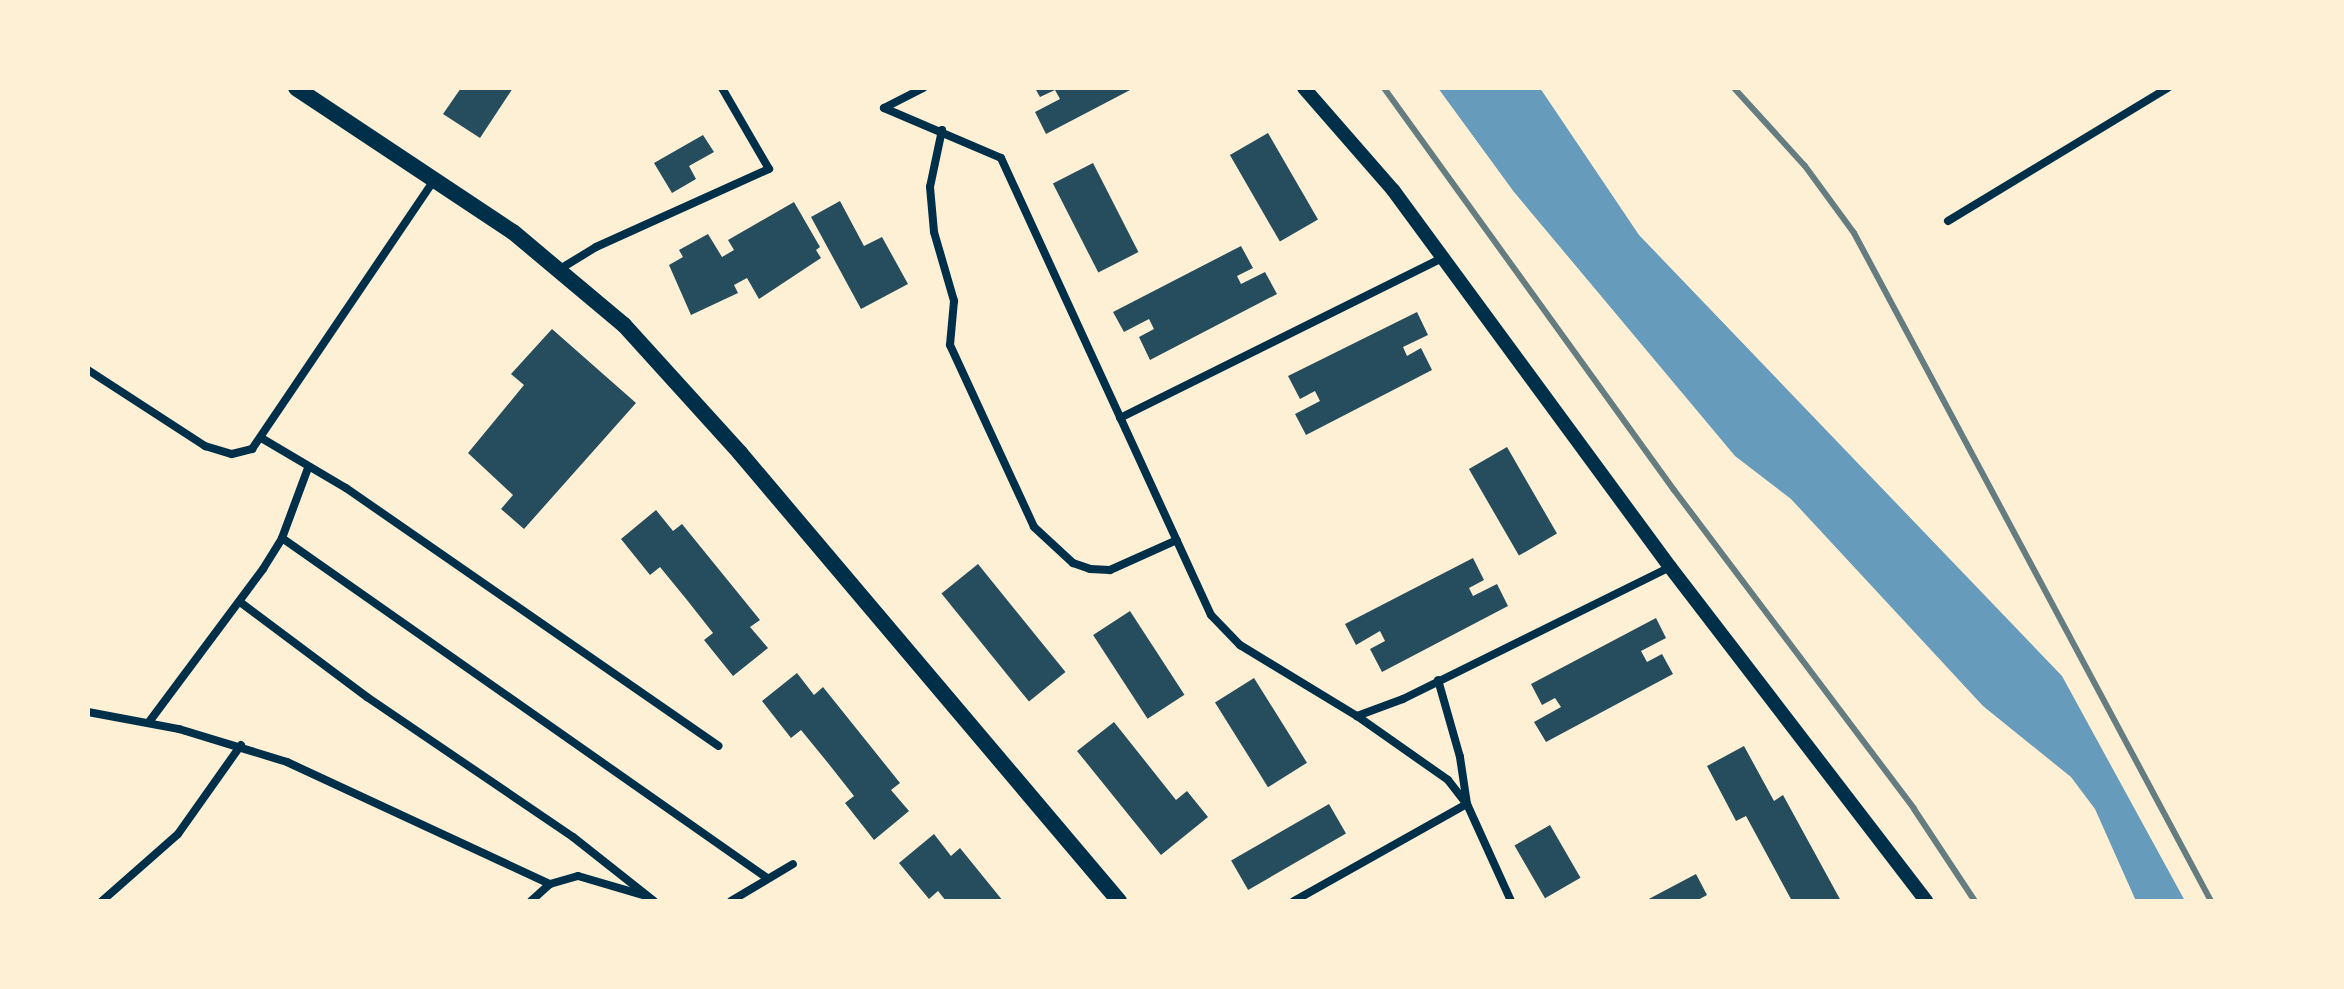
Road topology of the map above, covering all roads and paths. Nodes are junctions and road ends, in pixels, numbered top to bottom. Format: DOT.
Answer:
graph roads {
  1 [pos="296,88"];
  2 [pos="722,88"];
  3 [pos="923,88"];
  4 [pos="1304,88"];
  5 [pos="2168,88"];
  6 [pos="942,130"];
  7 [pos="434,180"];
  8 [pos="1948,221"];
  9 [pos="1442,258"];
  10 [pos="560,269"];
  11 [pos="88,370"];
  12 [pos="1120,418"];
  13 [pos="263,439"];
  14 [pos="308,468"];
  15 [pos="282,538"];
  16 [pos="1177,540"];
  17 [pos="1670,567"];
  18 [pos="240,602"];
  19 [pos="1438,680"];
  20 [pos="88,712"];
  21 [pos="1357,716"];
  22 [pos="149,722"];
  23 [pos="241,745"];
  24 [pos="718,746"];
  25 [pos="1467,804"];
  26 [pos="793,864"];
  27 [pos="767,878"];
  28 [pos="550,884"];
  29 [pos="652,899"];
  30 [pos="102,901"];
  31 [pos="531,901"];
  32 [pos="731,901"];
  33 [pos="1119,901"];
  34 [pos="1294,901"];
  35 [pos="1511,901"];
  36 [pos="1926,901"];
  1 -- 7 [label="main road"];
  2 -- 10 [label="street"];
  3 -- 6 [label="street"];
  4 -- 9 [label="main road"];
  5 -- 8 [label="street"];
  6 -- 12 [label="street"];
  6 -- 16 [label="street"];
  7 -- 10 [label="main road"];
  7 -- 13 [label="street"];
  9 -- 12 [label="street"];
  9 -- 17 [label="main road"];
  10 -- 33 [label="main road"];
  11 -- 13 [label="street"];
  12 -- 16 [label="street"];
  13 -- 14 [label="street"];
  14 -- 15 [label="street"];
  14 -- 24 [label="street"];
  15 -- 18 [label="street"];
  15 -- 27 [label="street"];
  16 -- 21 [label="street"];
  17 -- 19 [label="street"];
  17 -- 36 [label="main road"];
  18 -- 22 [label="street"];
  18 -- 29 [label="street"];
  19 -- 21 [label="street"];
  19 -- 25 [label="street"];
  20 -- 22 [label="street"];
  21 -- 25 [label="street"];
  22 -- 23 [label="street"];
  23 -- 28 [label="street"];
  23 -- 30 [label="street"];
  25 -- 34 [label="street"];
  25 -- 35 [label="street"];
  26 -- 27 [label="street"];
  27 -- 32 [label="street"];
  28 -- 29 [label="street"];
  28 -- 31 [label="street"];
}
